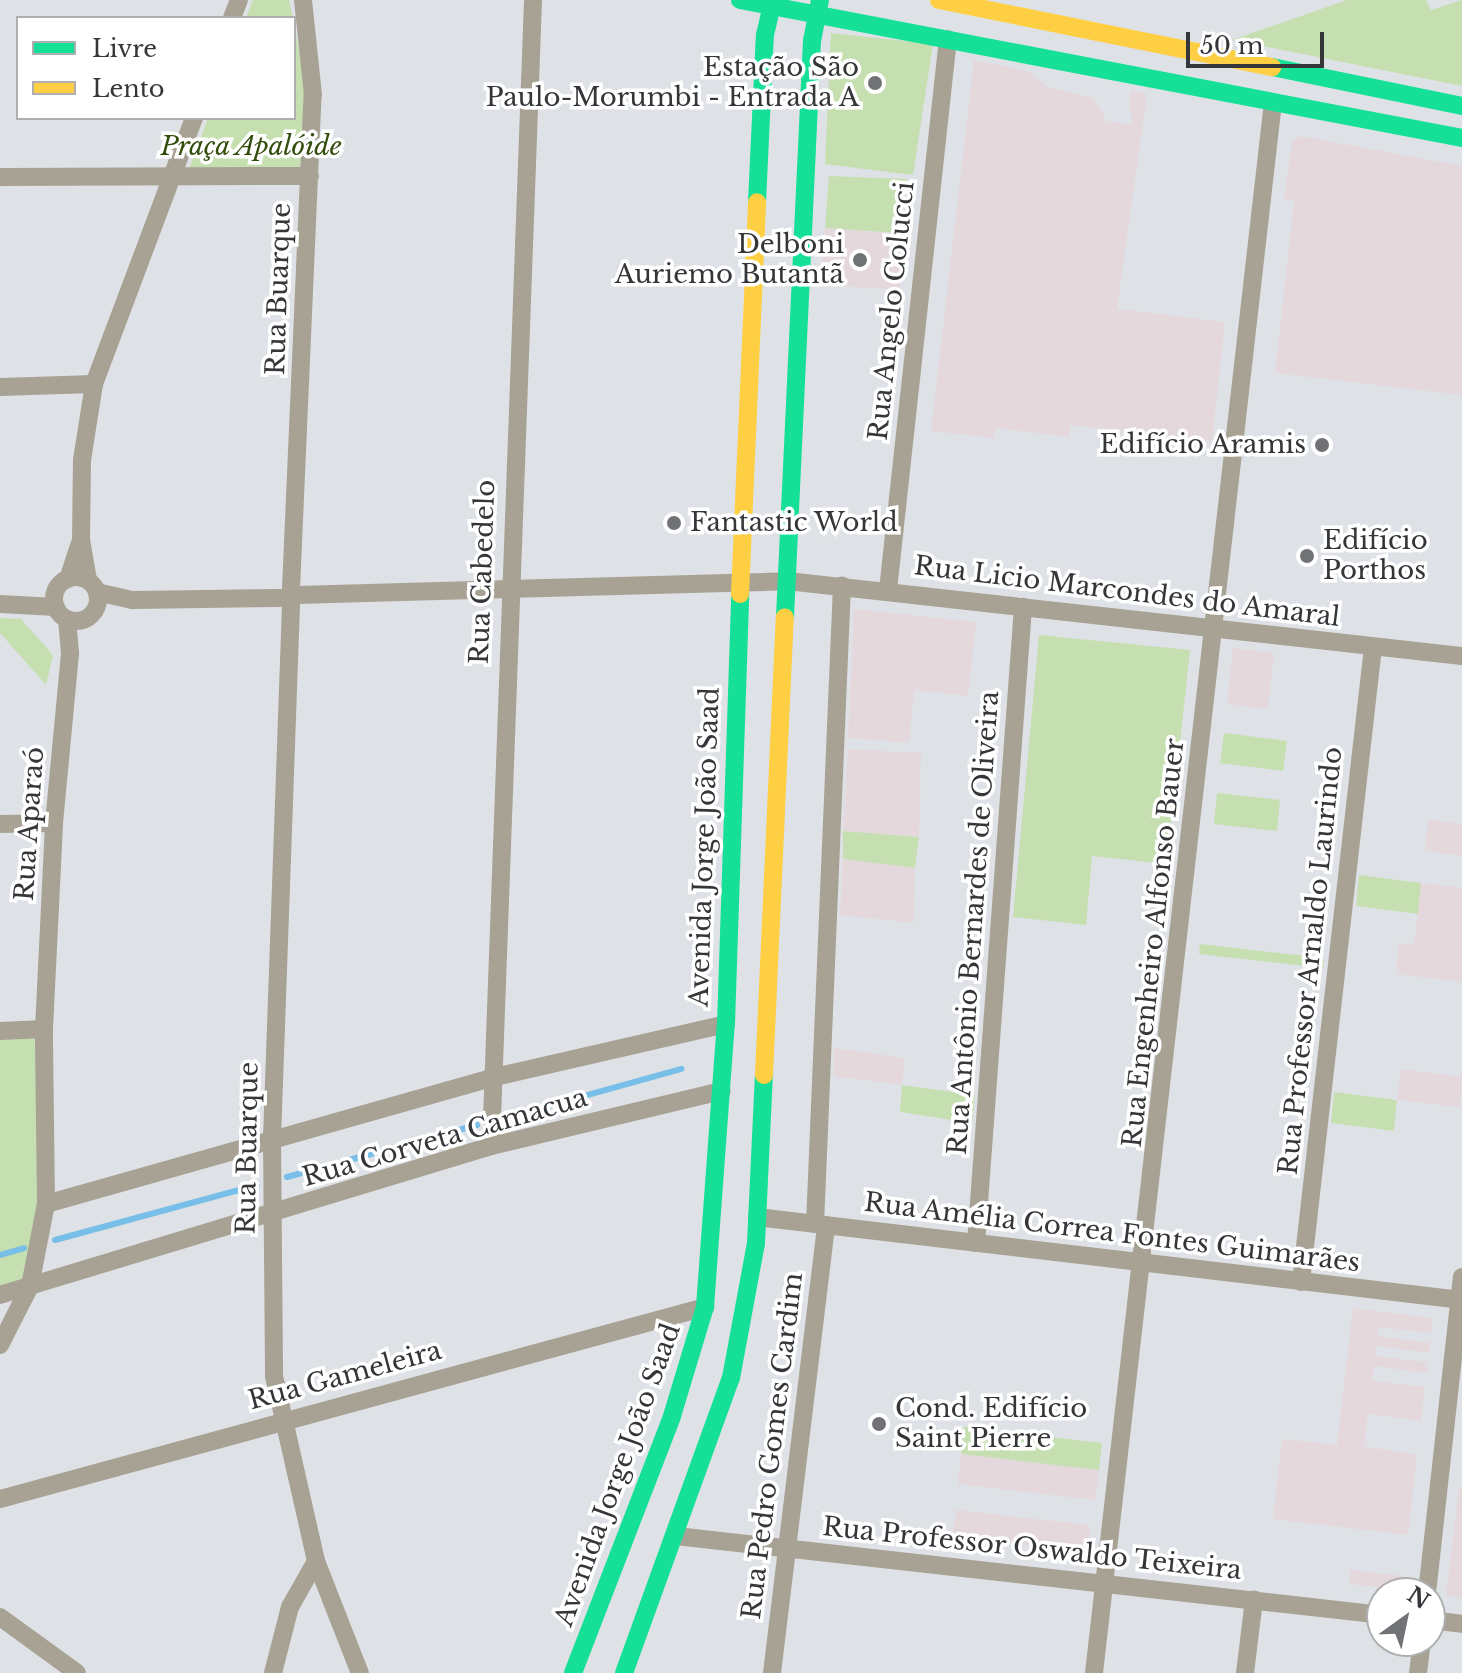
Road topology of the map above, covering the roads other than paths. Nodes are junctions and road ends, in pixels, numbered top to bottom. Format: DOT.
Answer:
graph roads {
  1 [pos="303,0"];
  2 [pos="533,0"];
  3 [pos="740,0"];
  4 [pos="939,0"];
  5 [pos="772,3"];
  6 [pos="818,6"];
  7 [pos="948,39"];
  8 [pos="1273,102"];
  9 [pos="1462,106"];
  10 [pos="193,120"];
  11 [pos="1462,138"];
  12 [pos="173,174"];
  13 [pos="310,176"];
  14 [pos="0,177"];
  15 [pos="94,384"];
  16 [pos="0,387"];
  17 [pos="81,540"];
  18 [pos="68,579"];
  19 [pos="787,581"];
  20 [pos="739,583"];
  21 [pos="842,586"];
  22 [pos="508,590"];
  23 [pos="888,590"];
  24 [pos="94,593"];
  25 [pos="289,597"];
  26 [pos="0,604"];
  27 [pos="1023,607"];
  28 [pos="65,610"];
  29 [pos="1216,629"];
  30 [pos="1373,647"];
  31 [pos="1462,656"];
  32 [pos="733,789"];
  33 [pos="777,793"];
  34 [pos="753,818"];
  35 [pos="54,823"];
  36 [pos="0,824"];
  37 [pos="726,1024"];
  38 [pos="44,1029"];
  39 [pos="0,1031"];
  40 [pos="495,1077"];
  41 [pos="722,1091"];
  42 [pos="272,1139"];
  43 [pos="491,1146"];
  44 [pos="46,1204"];
  45 [pos="272,1215"];
  46 [pos="757,1217"];
  47 [pos="821,1225"];
  48 [pos="976,1243"];
  49 [pos="1144,1263"];
  50 [pos="1462,1277"];
  51 [pos="1301,1282"];
  52 [pos="30,1286"];
  53 [pos="0,1295"];
  54 [pos="1461,1300"];
  55 [pos="705,1307"];
  56 [pos="0,1345"];
  57 [pos="283,1419"];
  58 [pos="0,1499"];
  59 [pos="676,1536"];
  60 [pos="783,1548"];
  61 [pos="316,1561"];
  62 [pos="1429,1577"];
  63 [pos="1104,1584"];
  64 [pos="1254,1600"];
  65 [pos="1366,1613"];
  66 [pos="0,1617"];
  67 [pos="71,1671"];
  68 [pos="273,1673"];
  69 [pos="360,1673"];
  70 [pos="573,1673"];
  71 [pos="624,1673"];
  72 [pos="772,1673"];
  73 [pos="1094,1673"];
  74 [pos="1245,1673"];
  1 -- 13 [label="street, Rua Buarque"];
  2 -- 22 [label="street, Rua Cabedelo"];
  3 -- 5 [label="main road"];
  4 -- 9 [label="main road"];
  5 -- 6 [label="main road"];
  5 -- 20 [label="main road, Avenida Jorge João Saad"];
  6 -- 7 [label="main road"];
  6 -- 19 [label="main road, Avenida Jorge João Saad"];
  7 -- 8 [label="main road"];
  7 -- 23 [label="street, Rua Angelo Colucci"];
  8 -- 11 [label="main road"];
  8 -- 29 [label="street, Rua Engenheiro Alfonso Bauer"];
  10 -- 12 [label="street"];
  12 -- 13 [label="street"];
  12 -- 14 [label="street"];
  12 -- 15 [label="street"];
  13 -- 25 [label="street, Rua Buarque"];
  15 -- 16 [label="street"];
  15 -- 17 [label="street"];
  17 -- 18 [label="street"];
  17 -- 24 [label="street"];
  18 -- 24 [label="street, Rua Licio Marcondes do Amaral"];
  18 -- 28 [label="street"];
  19 -- 20 [label="street, Rua Licio Marcondes do Amaral"];
  19 -- 21 [label="street, Rua Licio Marcondes do Amaral"];
  19 -- 33 [label="main road, Avenida Jorge João Saad"];
  20 -- 22 [label="street, Rua Licio Marcondes do Amaral"];
  20 -- 32 [label="main road, Avenida Jorge João Saad"];
  21 -- 23 [label="street, Rua Licio Marcondes do Amaral"];
  21 -- 47 [label="street"];
  22 -- 25 [label="street, Rua Licio Marcondes do Amaral"];
  22 -- 40 [label="street, Rua Cabedelo"];
  23 -- 27 [label="street, Rua Licio Marcondes do Amaral"];
  24 -- 25 [label="street, Rua Licio Marcondes do Amaral"];
  24 -- 28 [label="street"];
  25 -- 42 [label="street, Rua Buarque"];
  26 -- 28 [label="street"];
  27 -- 29 [label="street, Rua Licio Marcondes do Amaral"];
  27 -- 48 [label="street, Rua Antônio Bernardes de Oliveira"];
  28 -- 35 [label="street, Rua Aparaó"];
  29 -- 30 [label="street, Rua Licio Marcondes do Amaral"];
  29 -- 49 [label="street, Rua Engenheiro Alfonso Bauer"];
  30 -- 31 [label="street, Rua Licio Marcondes do Amaral"];
  30 -- 51 [label="street, Rua Professor Arnaldo Laurindo"];
  32 -- 34 [label="main road, Avenida Jorge João Saad"];
  32 -- 34 [label="main road"];
  33 -- 34 [label="main road, Avenida Jorge João Saad"];
  33 -- 34 [label="main road"];
  34 -- 37 [label="main road, Avenida Jorge João Saad"];
  34 -- 46 [label="main road, Avenida Jorge João Saad"];
  35 -- 36 [label="street"];
  35 -- 38 [label="street, Rua Aparaó"];
  37 -- 40 [label="street, Rua Corveta Camacua"];
  37 -- 41 [label="main road, Avenida Jorge João Saad"];
  38 -- 39 [label="street"];
  38 -- 44 [label="street, Rua Aparaó"];
  40 -- 42 [label="street, Rua Corveta Camacua"];
  40 -- 43 [label="street, Rua Cabedelo"];
  41 -- 43 [label="street, Rua Corveta Camacua"];
  41 -- 55 [label="main road, Avenida Jorge João Saad"];
  42 -- 44 [label="street, Rua Corveta Camacua"];
  42 -- 45 [label="street, Rua Buarque"];
  43 -- 45 [label="street, Rua Corveta Camacua"];
  44 -- 52 [label="street, Rua Aparaó"];
  45 -- 52 [label="street, Rua Corveta Camacua"];
  45 -- 57 [label="street, Rua Buarque"];
  46 -- 47 [label="street, Rua Amélia Correa Fontes Guimarães"];
  46 -- 59 [label="main road, Avenida Jorge João Saad"];
  47 -- 48 [label="street, Rua Amélia Correa Fontes Guimarães"];
  47 -- 60 [label="street, Rua Pedro Gomes Cardim"];
  48 -- 49 [label="street, Rua Amélia Correa Fontes Guimarães"];
  49 -- 51 [label="street, Rua Amélia Correa Fontes Guimarães"];
  49 -- 63 [label="street, Rua Engenheiro Alfonso Bauer"];
  50 -- 54 [label="street"];
  51 -- 54 [label="street, Rua Amélia Correa Fontes Guimarães"];
  52 -- 53 [label="street, Rua Corveta Camacua"];
  52 -- 56 [label="street, Rua Aparaó"];
  54 -- 62 [label="street"];
  55 -- 57 [label="street, Rua Gameleira"];
  55 -- 70 [label="main road, Avenida Jorge João Saad"];
  57 -- 58 [label="street, Rua Gameleira"];
  57 -- 61 [label="street, Rua Buarque"];
  59 -- 60 [label="street, Rua Professor Oswaldo Teixeira"];
  59 -- 71 [label="main road, Avenida Jorge João Saad"];
  60 -- 63 [label="street, Rua Professor Oswaldo Teixeira"];
  60 -- 72 [label="street, Rua Pedro Gomes Cardim"];
  61 -- 68 [label="street"];
  61 -- 69 [label="street, Rua Buarque"];
  63 -- 64 [label="street, Rua Professor Oswaldo Teixeira"];
  63 -- 73 [label="street, Rua Engenheiro Alfonso Bauer"];
  64 -- 65 [label="street, Rua Professor Oswaldo Teixeira"];
  64 -- 74 [label="street"];
  66 -- 67 [label="street"];
}
